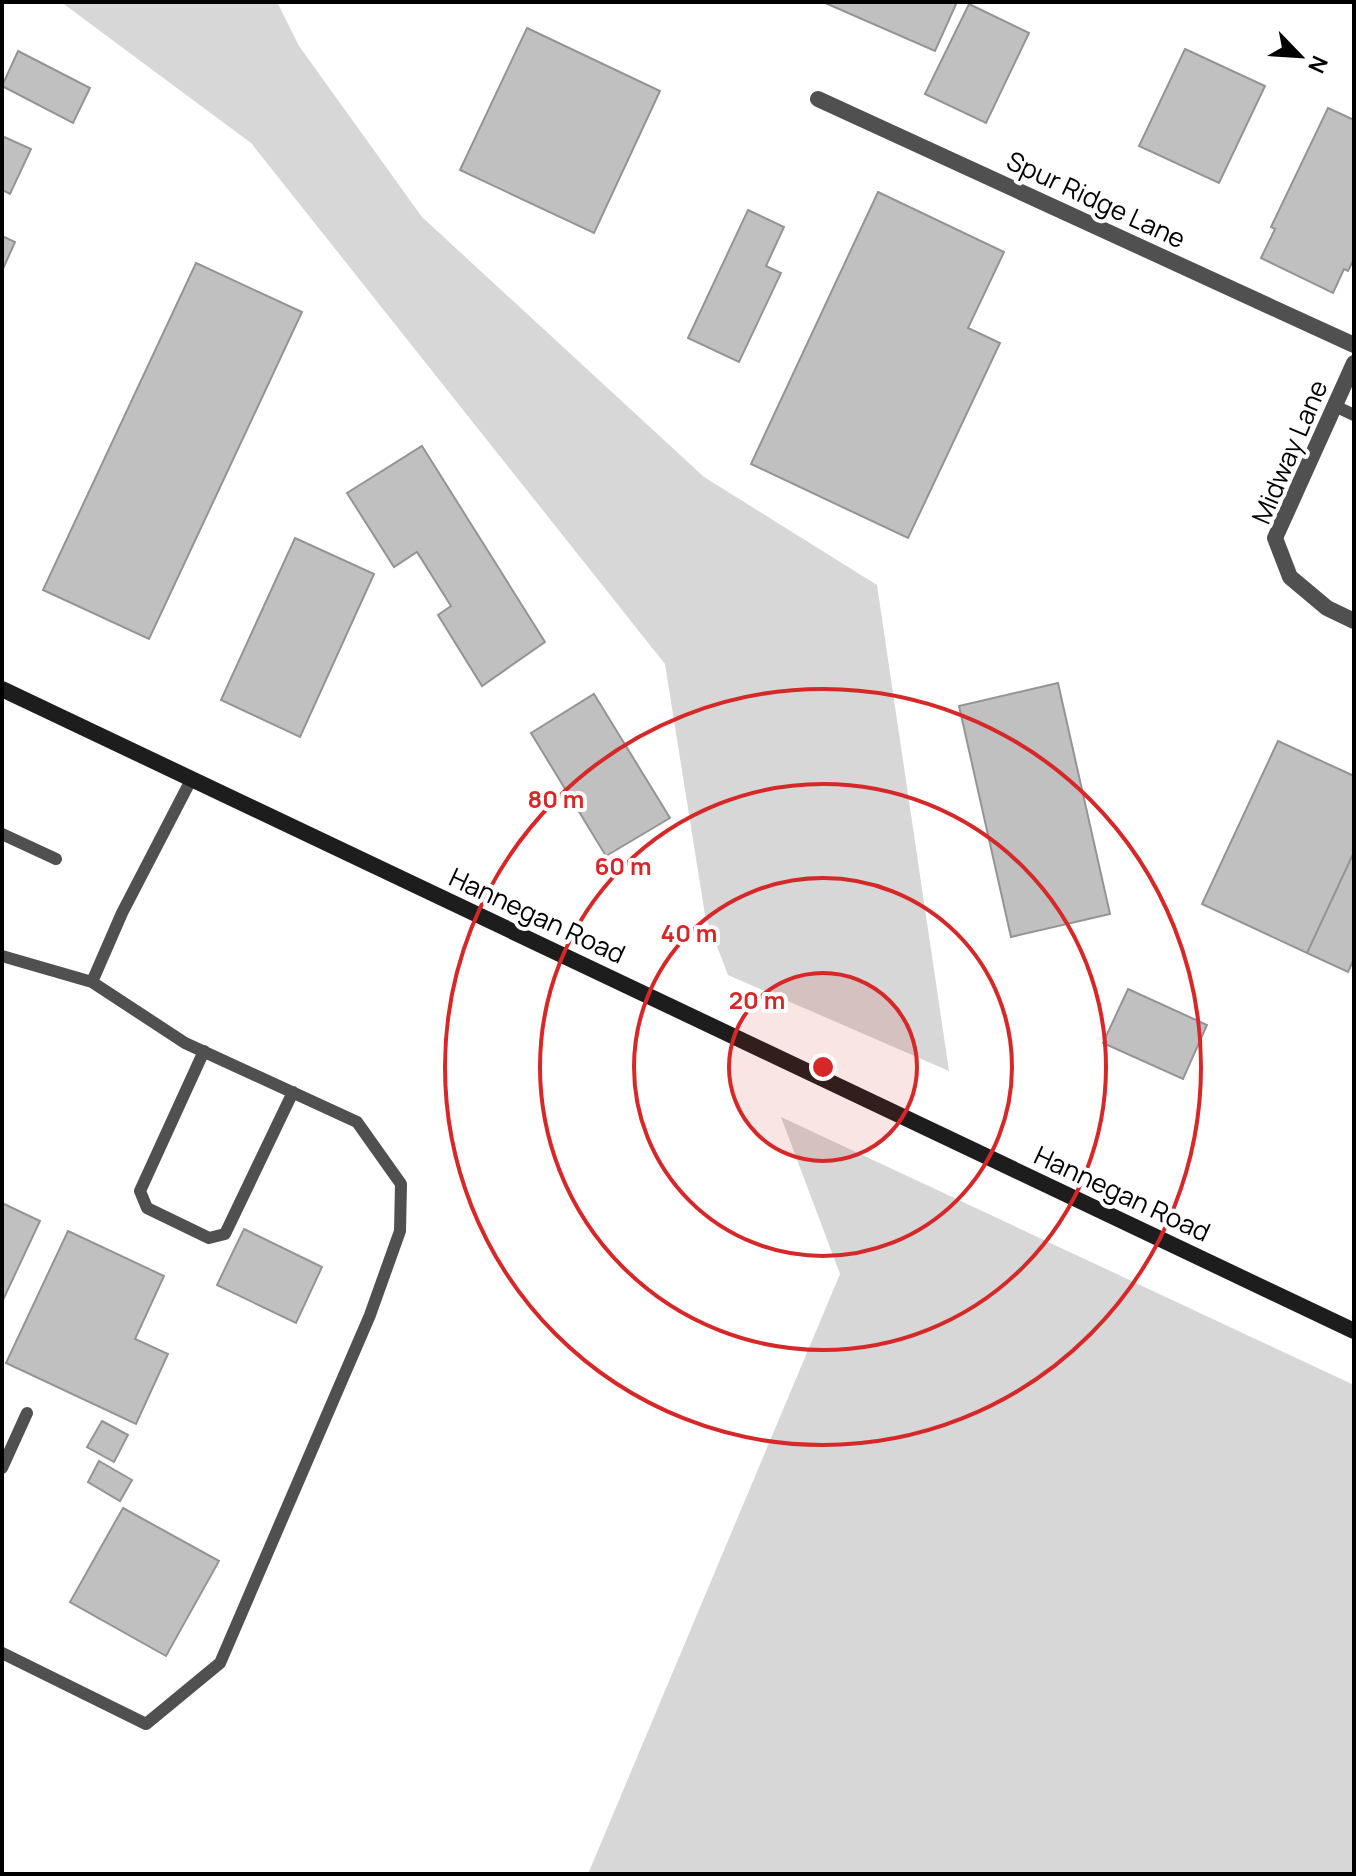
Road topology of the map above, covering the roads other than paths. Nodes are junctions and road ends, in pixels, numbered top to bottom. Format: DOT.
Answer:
graph roads {
  1 [pos="818,99"];
  2 [pos="1354,345"];
  3 [pos="1354,363"];
  4 [pos="1335,406"];
  5 [pos="1354,415"];
  6 [pos="1354,621"];
  7 [pos="2,689"];
  8 [pos="192,778"];
  9 [pos="2,834"];
  10 [pos="56,859"];
  11 [pos="2,956"];
  12 [pos="92,982"];
  13 [pos="204,1051"];
  14 [pos="293,1092"];
  15 [pos="1354,1331"];
  16 [pos="27,1413"];
  17 [pos="2,1468"];
  18 [pos="2,1653"];
  1 -- 2 [label="street, Spur Ridge Lane"];
  3 -- 4 [label="street, Midway Lane"];
  4 -- 5 [label="lane"];
  4 -- 6 [label="street, Midway Lane"];
  7 -- 8 [label="main road, Hannegan Road"];
  8 -- 12 [label="lane"];
  8 -- 15 [label="main road, Hannegan Road"];
  9 -- 10 [label="lane"];
  11 -- 12 [label="lane"];
  12 -- 13 [label="lane"];
  13 -- 14 [label="lane"];
  13 -- 14 [label="lane"];
  14 -- 18 [label="lane"];
  16 -- 17 [label="lane"];
}
